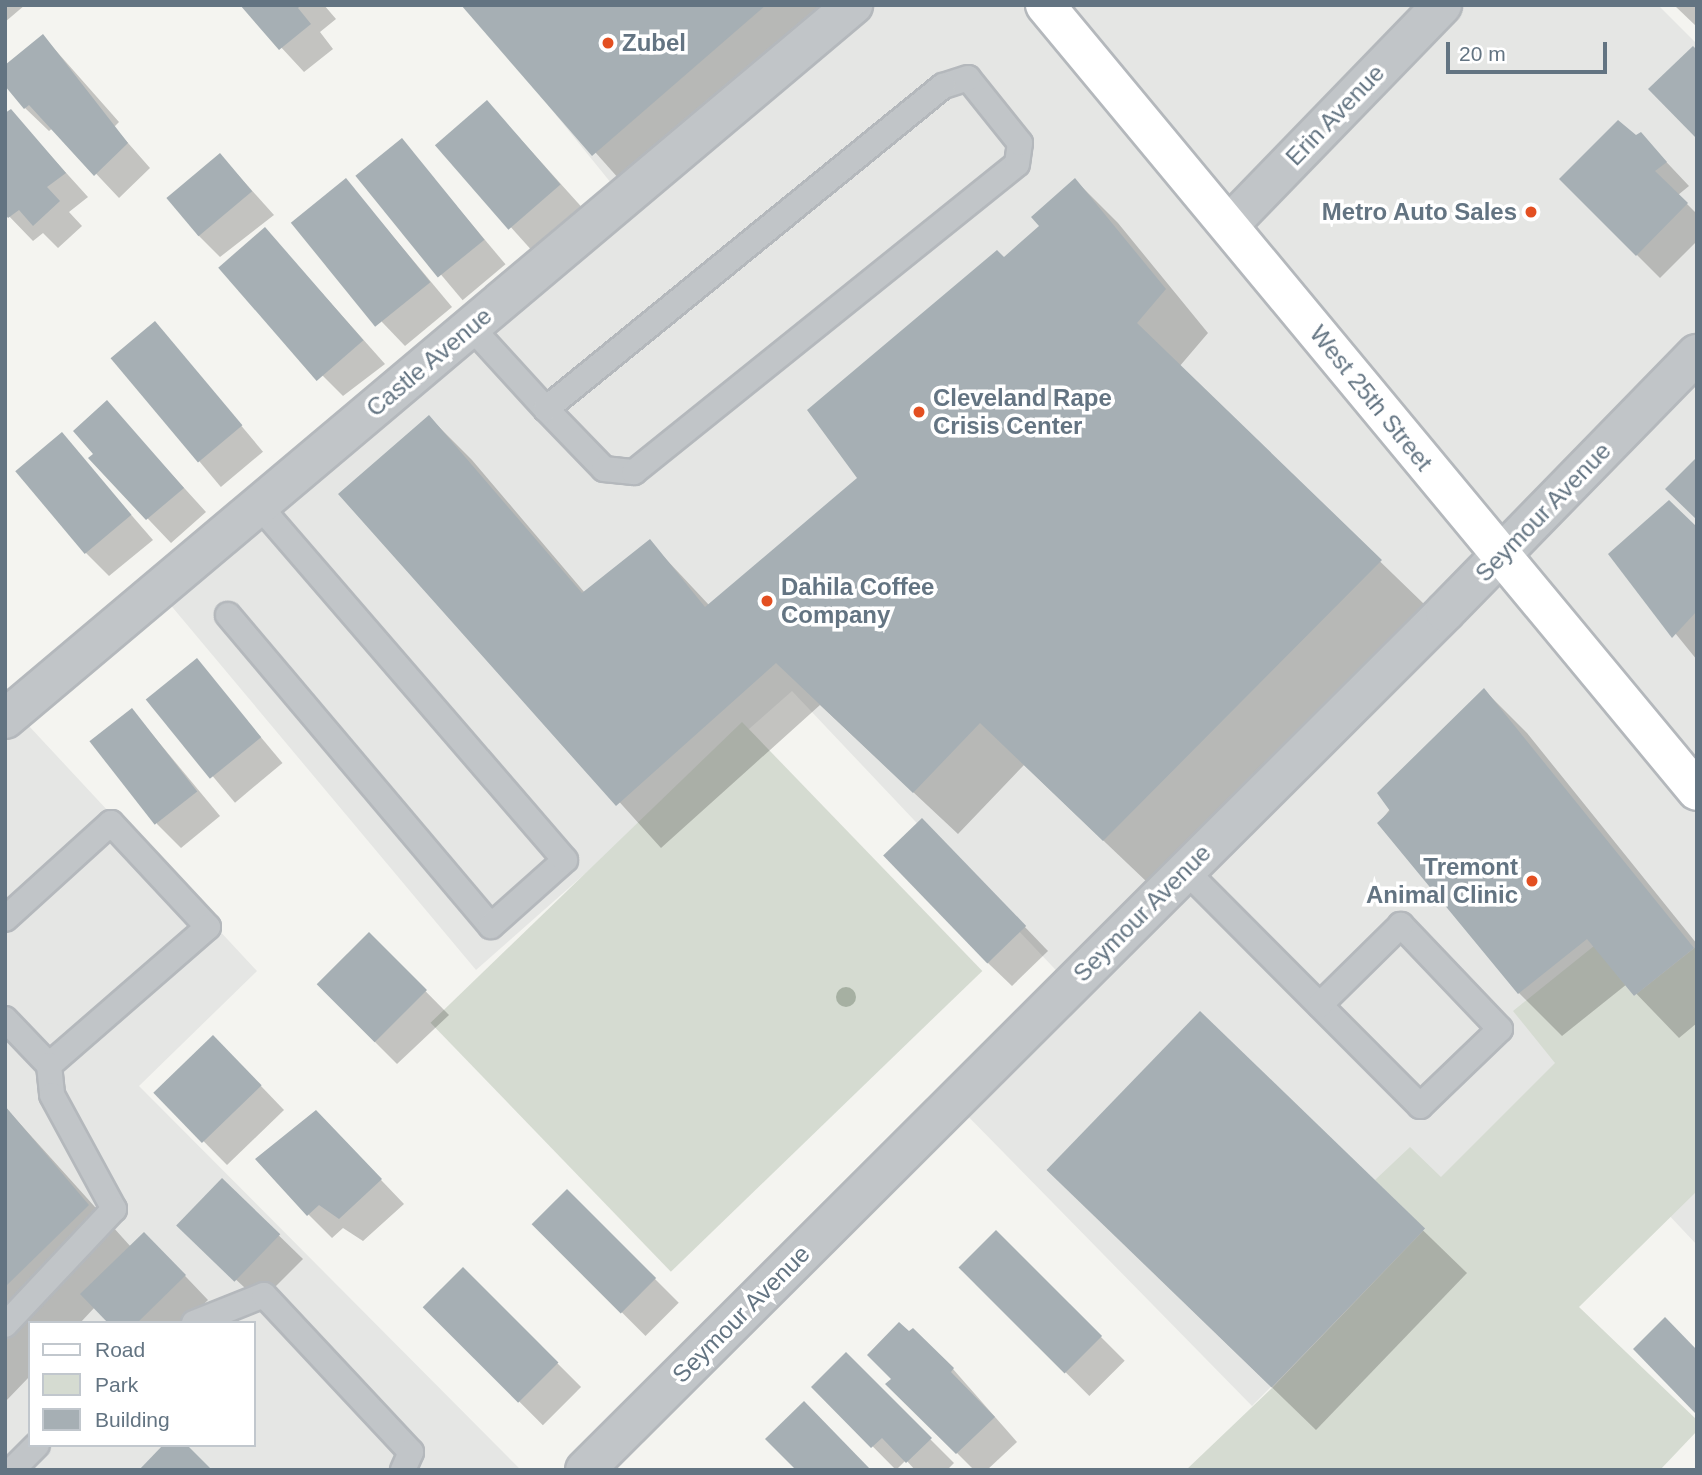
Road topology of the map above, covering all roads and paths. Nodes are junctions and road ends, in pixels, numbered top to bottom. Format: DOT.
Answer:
graph roads {
  1 [pos="853,5"];
  2 [pos="1045,5"];
  3 [pos="1442,5"];
  4 [pos="1228,225"];
  5 [pos="471,327"];
  6 [pos="1697,354"];
  7 [pos="546,409"];
  8 [pos="259,505"];
  9 [pos="1500,556"];
  10 [pos="228,615"];
  11 [pos="5,719"];
  12 [pos="1697,792"];
  13 [pos="1185,870"];
  14 [pos="5,919"];
  15 [pos="1320,1004"];
  16 [pos="5,1019"];
  17 [pos="50,1065"];
  18 [pos="199,1321"];
  19 [pos="5,1325"];
  20 [pos="35,1447"];
  21 [pos="12,1470"];
  22 [pos="403,1470"];
  23 [pos="585,1470"];
  1 -- 5 [label="street, Castle Avenue"];
  2 -- 4 [label="main road, West 25th Street"];
  3 -- 4 [label="street, Erin Avenue"];
  4 -- 9 [label="main road, West 25th Street"];
  5 -- 7 [label="lane"];
  5 -- 8 [label="street, Castle Avenue"];
  6 -- 9 [label="street, Seymour Avenue"];
  7 -- 7 [label="lane"];
  8 -- 10 [label="lane"];
  8 -- 11 [label="street, Castle Avenue"];
  9 -- 12 [label="main road, West 25th Street"];
  9 -- 13 [label="street, Seymour Avenue"];
  13 -- 15 [label="lane"];
  13 -- 23 [label="street, Seymour Avenue"];
  14 -- 17 [label="lane"];
  15 -- 15 [label="lane"];
  16 -- 17 [label="lane"];
  17 -- 19 [label="lane"];
  18 -- 22 [label="lane"];
  20 -- 21 [label="lane"];
}
